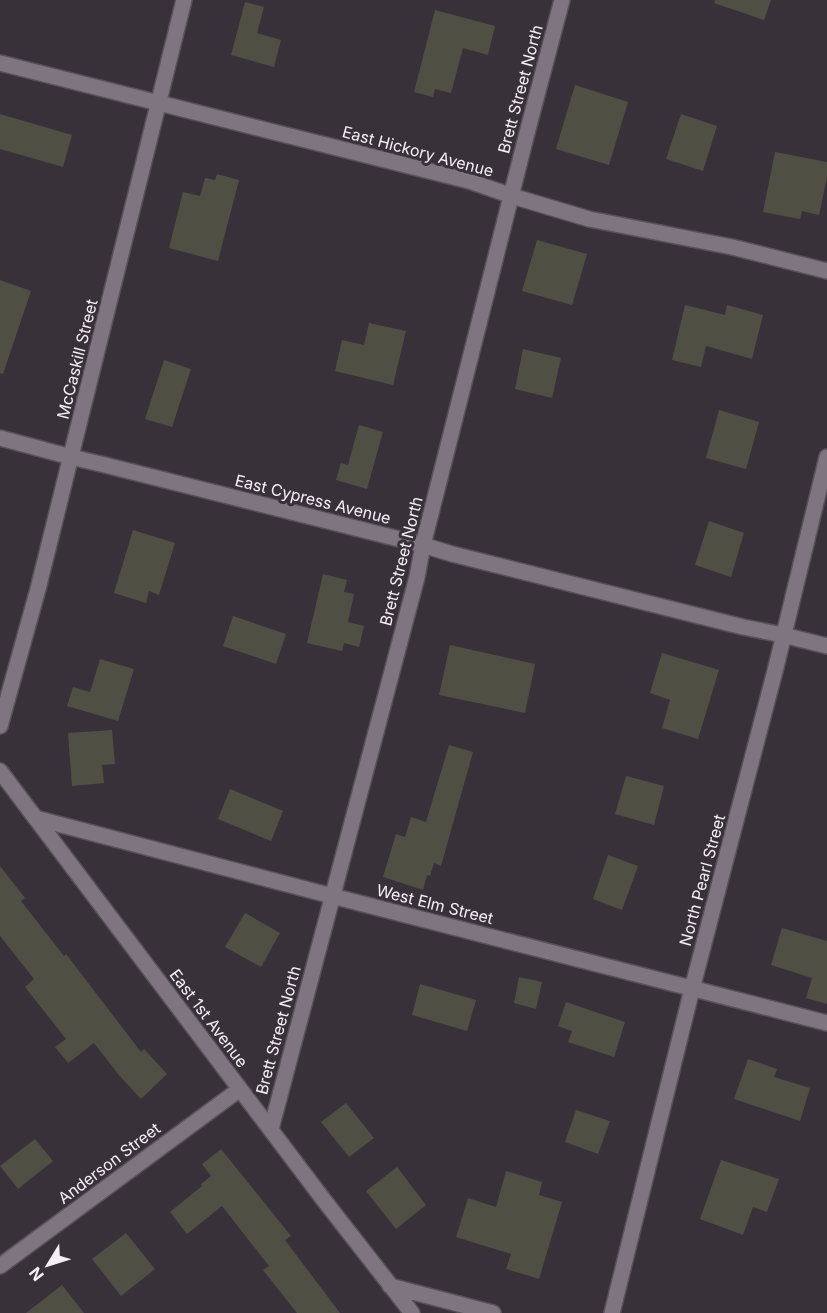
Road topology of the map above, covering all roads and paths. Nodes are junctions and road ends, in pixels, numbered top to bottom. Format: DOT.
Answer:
graph roads {
  1 [pos="184,0"];
  2 [pos="562,0"];
  3 [pos="0,63"];
  4 [pos="158,102"];
  5 [pos="512,196"];
  6 [pos="827,271"];
  7 [pos="0,438"];
  8 [pos="71,457"];
  9 [pos="827,457"];
  10 [pos="423,545"];
  11 [pos="783,635"];
  12 [pos="827,646"];
  13 [pos="0,726"];
  14 [pos="0,771"];
  15 [pos="35,818"];
  16 [pos="333,896"];
  17 [pos="692,989"];
  18 [pos="827,1023"];
  19 [pos="240,1089"];
  20 [pos="271,1129"];
  21 [pos="0,1266"];
  22 [pos="390,1286"];
  23 [pos="411,1313"];
  24 [pos="493,1313"];
  25 [pos="612,1313"];
  1 -- 4 [label="street, McCaskill Street"];
  2 -- 5 [label="street, Brett Street North"];
  3 -- 4 [label="street, East Hickory Avenue"];
  4 -- 5 [label="street, East Hickory Avenue"];
  4 -- 8 [label="street, McCaskill Street"];
  5 -- 6 [label="street, East Hickory Avenue"];
  5 -- 10 [label="street, Brett Street North"];
  7 -- 8 [label="street, East Cypress Avenue"];
  8 -- 10 [label="street, East Cypress Avenue"];
  8 -- 13 [label="street, McCaskill Street"];
  9 -- 11 [label="street, North Pearl Street"];
  10 -- 11 [label="street, East Cypress Avenue"];
  10 -- 16 [label="street, Brett Street North"];
  11 -- 12 [label="street, East Cypress Avenue"];
  11 -- 17 [label="street, North Pearl Street"];
  14 -- 15 [label="street, East 1st Avenue"];
  15 -- 16 [label="street, West Elm Street"];
  15 -- 19 [label="street, East 1st Avenue"];
  16 -- 17 [label="street, West Elm Street"];
  16 -- 20 [label="street, Brett Street North"];
  17 -- 18 [label="street, West Elm Street"];
  17 -- 25 [label="street, North Pearl Street"];
  19 -- 20 [label="street, East 1st Avenue"];
  19 -- 21 [label="street, Anderson Street"];
  20 -- 22 [label="street, East 1st Avenue"];
  22 -- 23 [label="street, East 1st Avenue"];
  22 -- 24 [label="street"];
}
